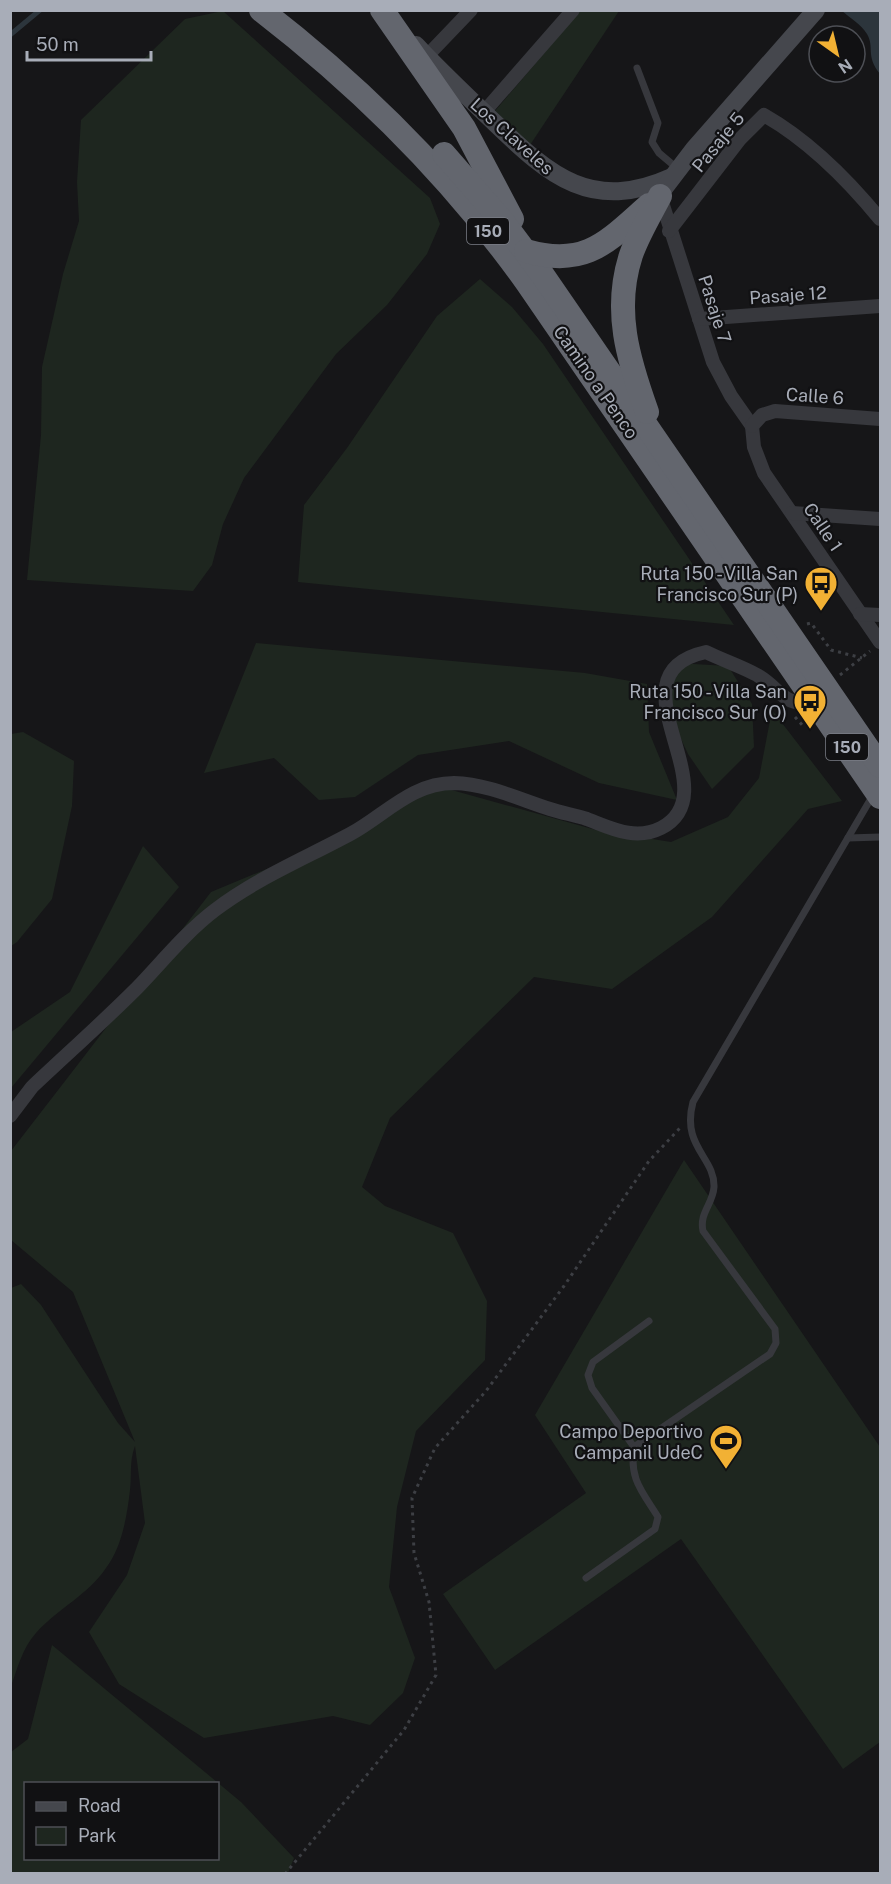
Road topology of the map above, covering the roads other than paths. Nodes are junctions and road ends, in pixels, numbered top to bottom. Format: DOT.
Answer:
graph roads {
  1 [pos="261,10"];
  2 [pos="288,10"];
  3 [pos="382,10"];
  4 [pos="471,10"];
  5 [pos="816,10"];
  6 [pos="570,12"];
  7 [pos="427,56"];
  8 [pos="637,68"];
  9 [pos="484,112"];
  10 [pos="670,181"];
  11 [pos="880,219"];
  12 [pos="669,231"];
  13 [pos="526,251"];
  14 [pos="880,306"];
  15 [pos="699,319"];
  16 [pos="880,419"];
  17 [pos="752,426"];
  18 [pos="658,442"];
  19 [pos="792,513"];
  20 [pos="880,519"];
  21 [pos="861,614"];
  22 [pos="880,615"];
  23 [pos="880,642"];
  24 [pos="817,704"];
  25 [pos="880,766"];
  26 [pos="878,793"];
  27 [pos="880,837"];
  28 [pos="848,838"];
  29 [pos="10,1116"];
  30 [pos="649,1321"];
  31 [pos="634,1447"];
  32 [pos="586,1578"];
  1 -- 24 [label="highway, Camino a Penco / 150"];
  2 -- 13 [label="highway, Camino a Penco / 150"];
  3 -- 7 [label="street, Los Claveles"];
  3 -- 13 [label="highway"];
  4 -- 7 [label="street"];
  5 -- 10 [label="street"];
  6 -- 9 [label="street"];
  7 -- 9 [label="street, Los Claveles"];
  8 -- 10 [label="lane"];
  9 -- 10 [label="street, Los Claveles"];
  10 -- 12 [label="street, Pasaje 7"];
  10 -- 13 [label="highway"];
  10 -- 18 [label="highway"];
  11 -- 12 [label="street, Pasaje 5"];
  12 -- 15 [label="street, Pasaje 7"];
  13 -- 18 [label="highway, Camino a Penco / 150"];
  14 -- 15 [label="street, Pasaje 12"];
  15 -- 17 [label="street, Pasaje 7"];
  16 -- 17 [label="street, Calle 6"];
  17 -- 19 [label="street, Calle 1"];
  18 -- 25 [label="highway, Camino a Penco / 150"];
  19 -- 20 [label="street"];
  19 -- 21 [label="street, Calle 1"];
  21 -- 22 [label="street"];
  21 -- 23 [label="street, Calle 1"];
  24 -- 26 [label="highway, Camino a Penco / 150"];
  24 -- 29 [label="street"];
  26 -- 28 [label="lane"];
  27 -- 28 [label="lane"];
  28 -- 31 [label="lane"];
  30 -- 31 [label="lane"];
  31 -- 32 [label="lane"];
}
